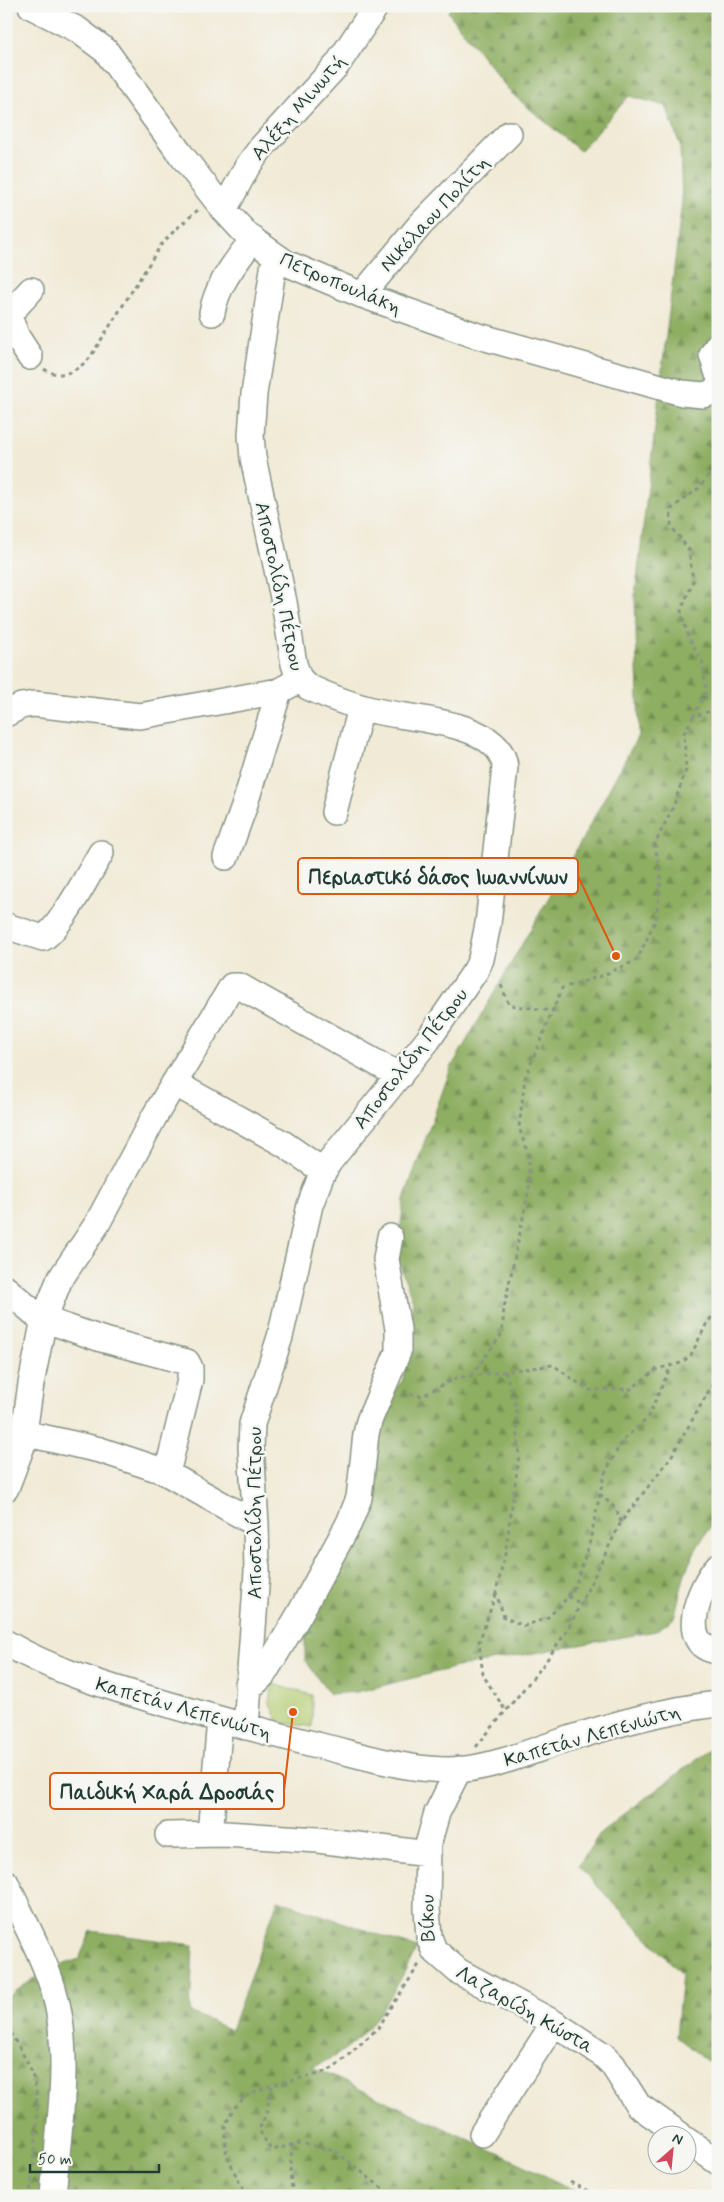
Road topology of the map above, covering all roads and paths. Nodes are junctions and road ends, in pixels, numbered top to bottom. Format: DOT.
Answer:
graph roads {
  1 [pos="31,6"];
  2 [pos="376,6"];
  3 [pos="509,134"];
  4 [pos="218,203"];
  5 [pos="253,239"];
  6 [pos="275,256"];
  7 [pos="31,290"];
  8 [pos="362,295"];
  9 [pos="7,312"];
  10 [pos="212,313"];
  11 [pos="718,345"];
  12 [pos="30,357"];
  13 [pos="718,374"];
  14 [pos="718,391"];
  15 [pos="718,463"];
  16 [pos="289,684"];
  17 [pos="361,708"];
  18 [pos="718,708"];
  19 [pos="6,714"];
  20 [pos="693,717"];
  21 [pos="334,812"];
  22 [pos="101,853"];
  23 [pos="226,857"];
  24 [pos="6,926"];
  25 [pos="501,985"];
  26 [pos="553,1011"];
  27 [pos="400,1076"];
  28 [pos="174,1084"];
  29 [pos="323,1171"];
  30 [pos="390,1237"];
  31 [pos="6,1289"];
  32 [pos="718,1308"];
  33 [pos="44,1319"];
  34 [pos="671,1366"];
  35 [pos="505,1371"];
  36 [pos="718,1375"];
  37 [pos="471,1376"];
  38 [pos="410,1394"];
  39 [pos="17,1439"];
  40 [pos="167,1473"];
  41 [pos="6,1488"];
  42 [pos="600,1494"];
  43 [pos="621,1522"];
  44 [pos="256,1524"];
  45 [pos="718,1566"];
  46 [pos="496,1593"];
  47 [pos="568,1596"];
  48 [pos="581,1604"];
  49 [pos="6,1643"];
  50 [pos="718,1651"];
  51 [pos="248,1684"];
  52 [pos="718,1704"];
  53 [pos="505,1710"];
  54 [pos="220,1720"];
  55 [pos="246,1727"];
  56 [pos="459,1769"];
  57 [pos="210,1834"];
  58 [pos="168,1835"];
  59 [pos="428,1854"];
  60 [pos="6,1883"];
  61 [pos="432,1946"];
  62 [pos="554,2023"];
  63 [pos="6,2026"];
  64 [pos="272,2085"];
  65 [pos="665,2124"];
  66 [pos="482,2134"];
  67 [pos="292,2144"];
  68 [pos="696,2147"];
  69 [pos="718,2162"];
  70 [pos="570,2182"];
  71 [pos="30,2196"];
  72 [pos="52,2196"];
  73 [pos="248,2196"];
  74 [pos="294,2196"];
  75 [pos="392,2196"];
  76 [pos="598,2196"];
  1 -- 4 [label="street, Πετροπουλάκη"];
  2 -- 4 [label="street, Αλέξη Μινωτή"];
  3 -- 8 [label="street, Νικόλαου Πολίτη"];
  4 -- 5 [label="street, Πετροπουλάκη"];
  4 -- 12 [label="path"];
  5 -- 6 [label="street, Πετροπουλάκη"];
  5 -- 10 [label="street"];
  6 -- 8 [label="street, Πετροπουλάκη"];
  6 -- 16 [label="street, Αποστολίδη Πέτρου"];
  7 -- 9 [label="street"];
  8 -- 14 [label="street, Πετροπουλάκη"];
  9 -- 12 [label="street"];
  11 -- 13 [label="street"];
  15 -- 20 [label="path"];
  16 -- 17 [label="street, Αποστολίδη Πέτρου"];
  16 -- 19 [label="street"];
  16 -- 23 [label="street"];
  17 -- 21 [label="street"];
  17 -- 27 [label="street, Αποστολίδη Πέτρου"];
  18 -- 20 [label="path"];
  20 -- 26 [label="path"];
  22 -- 24 [label="street"];
  25 -- 26 [label="path"];
  26 -- 37 [label="path"];
  27 -- 28 [label="street"];
  27 -- 29 [label="street, Αποστολίδη Πέτρου"];
  28 -- 29 [label="street"];
  28 -- 33 [label="street"];
  29 -- 44 [label="street, Αποστολίδη Πέτρου"];
  30 -- 51 [label="street"];
  31 -- 33 [label="street"];
  32 -- 34 [label="path"];
  33 -- 39 [label="street"];
  33 -- 40 [label="street"];
  34 -- 35 [label="path"];
  34 -- 42 [label="path"];
  35 -- 37 [label="path"];
  35 -- 46 [label="path"];
  36 -- 43 [label="path"];
  37 -- 38 [label="path"];
  39 -- 40 [label="street"];
  39 -- 41 [label="street"];
  40 -- 44 [label="street"];
  42 -- 43 [label="path"];
  42 -- 47 [label="path"];
  43 -- 48 [label="path"];
  44 -- 51 [label="street, Αποστολίδη Πέτρου"];
  45 -- 50 [label="street"];
  46 -- 47 [label="path"];
  46 -- 53 [label="path"];
  47 -- 48 [label="path"];
  48 -- 53 [label="path"];
  49 -- 54 [label="street, Καπετάν Λεπενιώτη"];
  51 -- 55 [label="street, Αποστολίδη Πέτρου"];
  52 -- 56 [label="street, Καπετάν Λεπενιώτη"];
  53 -- 56 [label="path"];
  54 -- 55 [label="street, Καπετάν Λεπενιώτη"];
  54 -- 57 [label="street"];
  55 -- 56 [label="street, Καπετάν Λεπενιώτη"];
  56 -- 59 [label="street, Βίκου"];
  57 -- 58 [label="street"];
  57 -- 59 [label="street"];
  59 -- 61 [label="street, Βίκου"];
  60 -- 72 [label="street"];
  61 -- 62 [label="street, Λαζαρίδη Κώστα"];
  61 -- 64 [label="path, Βίκου"];
  62 -- 65 [label="street, Λαζαρίδη Κώστα"];
  62 -- 66 [label="street"];
  63 -- 71 [label="path"];
  64 -- 67 [label="path"];
  64 -- 73 [label="path"];
  67 -- 74 [label="path"];
  67 -- 75 [label="path"];
  68 -- 69 [label="street"];
  70 -- 76 [label="path"];
}
